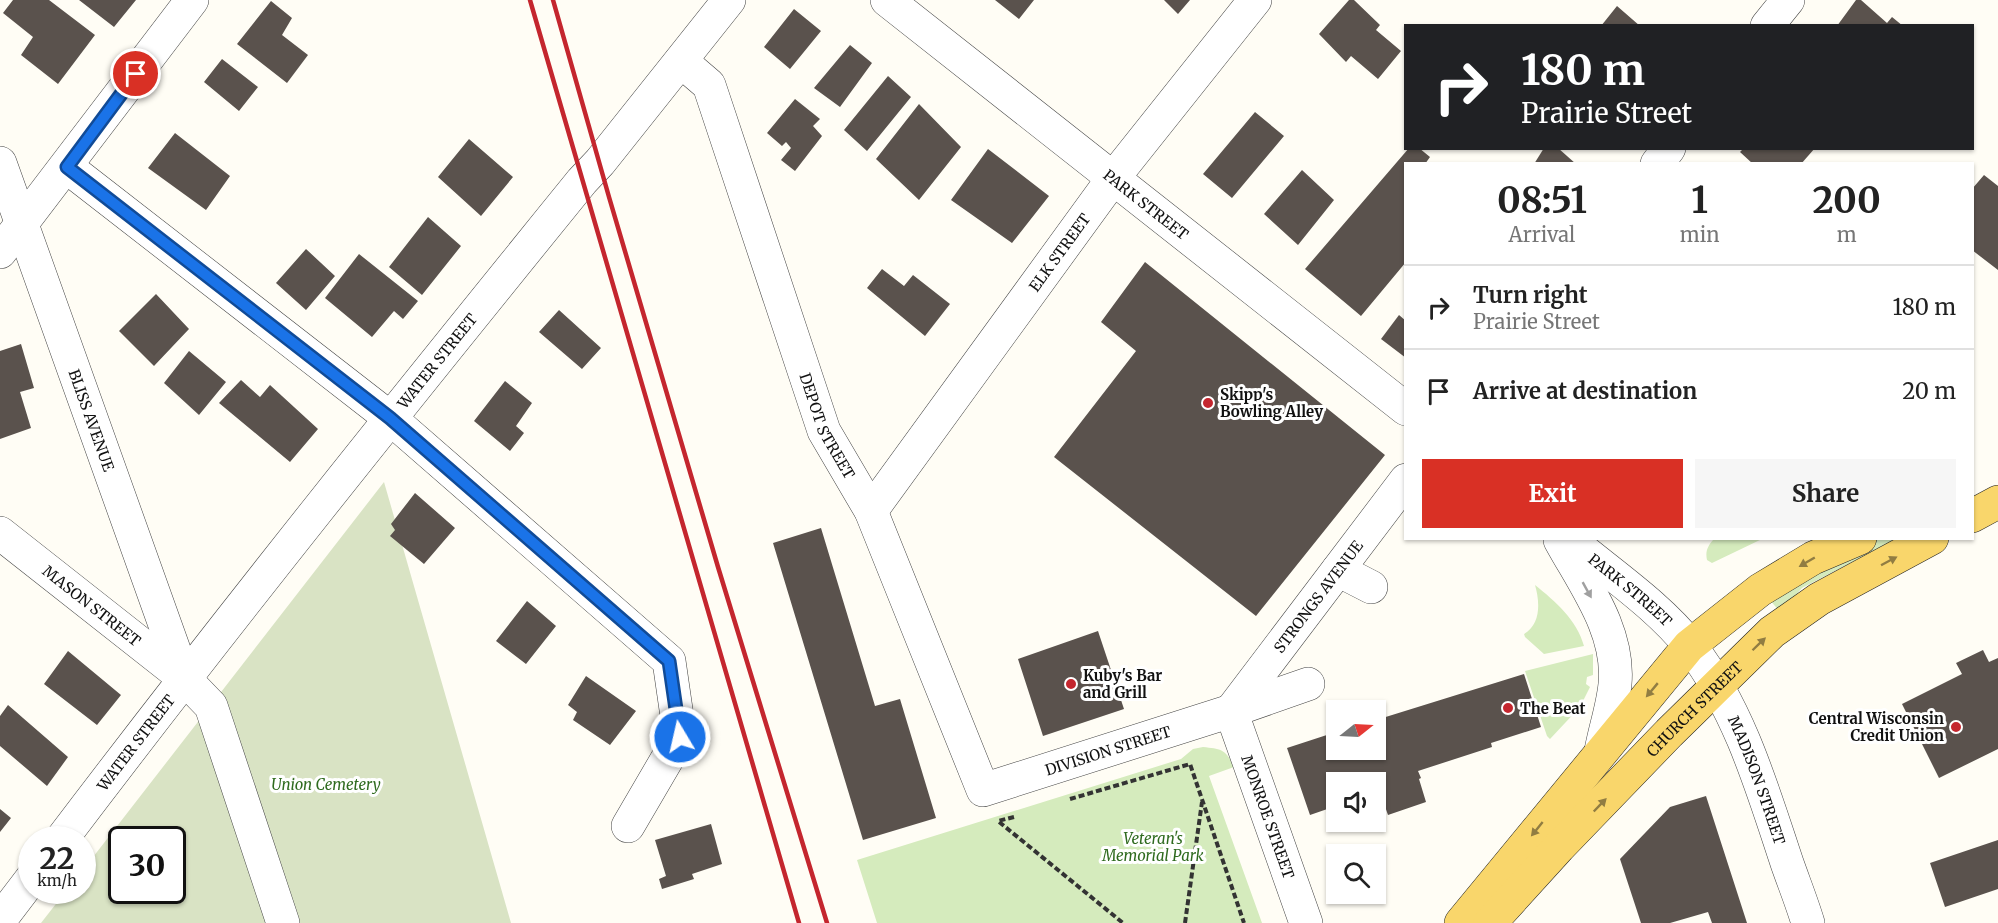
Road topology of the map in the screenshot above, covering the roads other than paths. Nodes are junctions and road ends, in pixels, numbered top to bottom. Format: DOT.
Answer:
graph roads {
  1 [pos="192,0"];
  2 [pos="729,0"];
  3 [pos="887,0"];
  4 [pos="1255,0"];
  5 [pos="1788,0"];
  6 [pos="1769,24"];
  7 [pos="681,61"];
  8 [pos="0,163"];
  9 [pos="67,167"];
  10 [pos="1114,177"];
  11 [pos="21,225"];
  12 [pos="0,252"];
  13 [pos="1404,407"];
  14 [pos="390,418"];
  15 [pos="1404,483"];
  16 [pos="1998,488"];
  17 [pos="1974,496"];
  18 [pos="1998,502"];
  19 [pos="871,511"];
  20 [pos="1974,515"];
  21 [pos="0,533"];
  22 [pos="1560,540"];
  23 [pos="1570,540"];
  24 [pos="1855,540"];
  25 [pos="1928,540"];
  26 [pos="1338,570"];
  27 [pos="1371,587"];
  28 [pos="1689,646"];
  29 [pos="184,678"];
  30 [pos="1308,684"];
  31 [pos="1718,685"];
  32 [pos="1231,711"];
  33 [pos="1600,751"];
  34 [pos="983,790"];
  35 [pos="72,826"];
  36 [pos="628,826"];
  37 [pos="18,896"];
  38 [pos="0,920"];
  39 [pos="283,923"];
  40 [pos="1306,923"];
  41 [pos="1461,923"];
  42 [pos="1490,923"];
  43 [pos="1808,923"];
  1 -- 9 [label="street"];
  2 -- 7 [label="street, WATER STREET"];
  3 -- 10 [label="street, PARK STREET"];
  4 -- 10 [label="street, ELK STREET"];
  5 -- 6 [label="street"];
  7 -- 14 [label="street, WATER STREET"];
  7 -- 19 [label="street, DEPOT STREET"];
  8 -- 11 [label="street, BLISS AVENUE"];
  9 -- 11 [label="street"];
  9 -- 14 [label="street"];
  10 -- 13 [label="street, PARK STREET"];
  10 -- 19 [label="street, ELK STREET"];
  11 -- 12 [label="street"];
  11 -- 29 [label="street, BLISS AVENUE"];
  14 -- 29 [label="street, WATER STREET"];
  14 -- 36 [label="street"];
  15 -- 26 [label="street, STRONGS AVENUE"];
  16 -- 17 [label="main road"];
  18 -- 20 [label="main road"];
  19 -- 34 [label="street, DEPOT STREET"];
  21 -- 29 [label="street, MASON STREET"];
  22 -- 33 [label="street, one-way"];
  23 -- 28 [label="street, PARK STREET"];
  24 -- 28 [label="main road, one-way"];
  31 -- 25 [label="main road, CHURCH STREET, one-way"];
  26 -- 27 [label="street"];
  26 -- 32 [label="street, STRONGS AVENUE"];
  28 -- 31 [label="street, MADISON STREET"];
  28 -- 33 [label="main road, one-way"];
  29 -- 35 [label="street, WATER STREET"];
  29 -- 39 [label="street, MASON STREET"];
  30 -- 32 [label="street, DIVISION STREET"];
  42 -- 31 [label="main road, CHURCH STREET, one-way"];
  31 -- 43 [label="street, MADISON STREET"];
  32 -- 34 [label="street, DIVISION STREET"];
  32 -- 40 [label="street, MONROE STREET"];
  33 -- 41 [label="main road, one-way"];
  37 -- 38 [label="street"];
}
